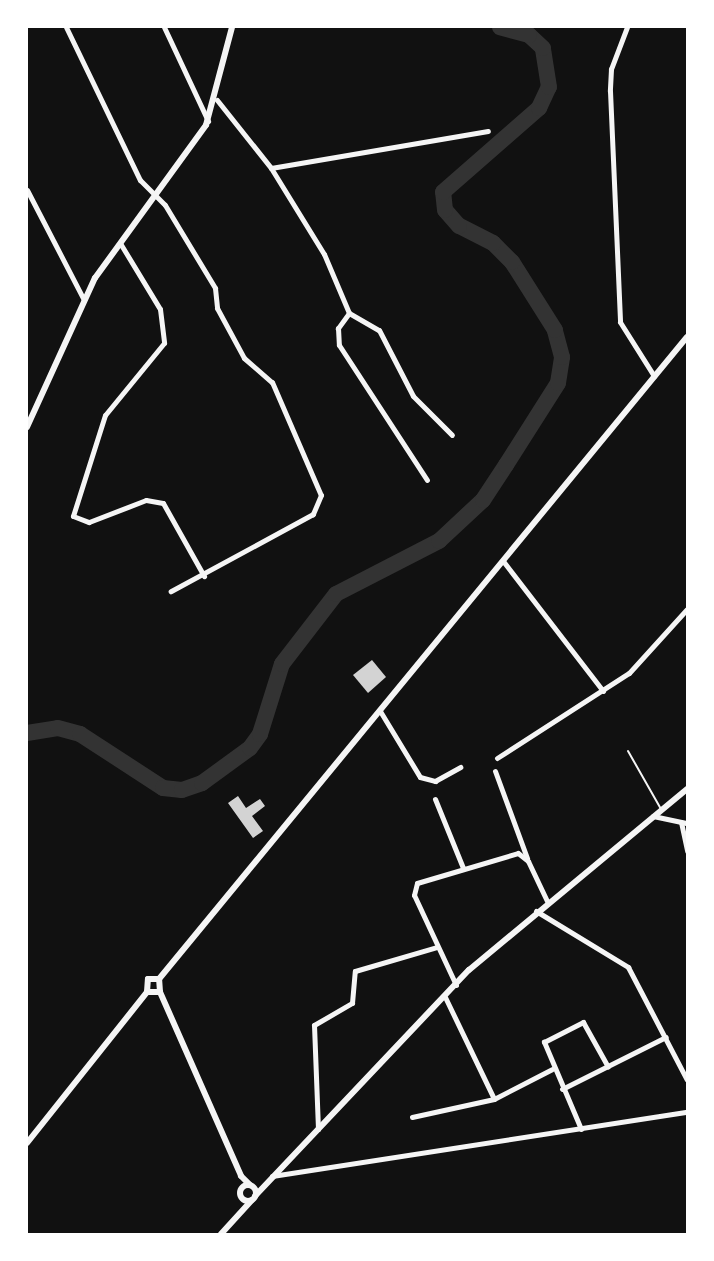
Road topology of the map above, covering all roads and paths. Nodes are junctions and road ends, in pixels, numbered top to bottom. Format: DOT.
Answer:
graph roads {
  1 [pos="66,27"];
  2 [pos="164,27"];
  3 [pos="232,27"];
  4 [pos="627,27"];
  5 [pos="217,100"];
  6 [pos="208,121"];
  7 [pos="488,131"];
  8 [pos="271,168"];
  9 [pos="27,190"];
  10 [pos="156,194"];
  11 [pos="34,205"];
  12 [pos="27,207"];
  13 [pos="120,243"];
  14 [pos="84,300"];
  15 [pos="349,313"];
  16 [pos="687,337"];
  17 [pos="654,376"];
  18 [pos="27,427"];
  19 [pos="452,435"];
  20 [pos="427,480"];
  21 [pos="503,561"];
  22 [pos="204,576"];
  23 [pos="171,591"];
  24 [pos="687,609"];
  25 [pos="603,691"];
  26 [pos="380,711"];
  27 [pos="628,751"];
  28 [pos="497,758"];
  29 [pos="460,767"];
  30 [pos="495,771"];
  31 [pos="687,789"];
  32 [pos="435,799"];
  33 [pos="661,809"];
  34 [pos="652,816"];
  35 [pos="684,822"];
  36 [pos="687,851"];
  37 [pos="528,861"];
  38 [pos="463,868"];
  39 [pos="547,901"];
  40 [pos="536,911"];
  41 [pos="437,947"];
  42 [pos="159,979"];
  43 [pos="456,985"];
  44 [pos="147,992"];
  45 [pos="160,992"];
  46 [pos="445,997"];
  47 [pos="666,1037"];
  48 [pos="609,1067"];
  49 [pos="552,1069"];
  50 [pos="687,1080"];
  51 [pos="562,1089"];
  52 [pos="494,1099"];
  53 [pos="687,1112"];
  54 [pos="412,1117"];
  55 [pos="318,1129"];
  56 [pos="580,1129"];
  57 [pos="27,1143"];
  58 [pos="241,1176"];
  59 [pos="272,1176"];
  60 [pos="251,1186"];
  61 [pos="263,1186"];
  62 [pos="240,1193"];
  63 [pos="254,1198"];
  64 [pos="238,1215"];
  65 [pos="221,1234"];
  1 -- 10 [label="street"];
  2 -- 6 [label="street"];
  3 -- 5 [label="street"];
  4 -- 17 [label="street"];
  5 -- 6 [label="street"];
  5 -- 8 [label="street"];
  6 -- 10 [label="street"];
  7 -- 8 [label="street"];
  8 -- 15 [label="street"];
  9 -- 11 [label="street"];
  10 -- 13 [label="street"];
  10 -- 22 [label="street"];
  11 -- 12 [label="street"];
  11 -- 14 [label="street"];
  13 -- 14 [label="street"];
  13 -- 22 [label="street"];
  14 -- 18 [label="street"];
  15 -- 19 [label="street"];
  15 -- 20 [label="street"];
  16 -- 17 [label="street"];
  17 -- 21 [label="street"];
  21 -- 25 [label="street"];
  21 -- 26 [label="street"];
  22 -- 23 [label="street"];
  24 -- 25 [label="street"];
  25 -- 28 [label="street"];
  26 -- 29 [label="street"];
  26 -- 42 [label="street"];
  27 -- 33 [label="lane"];
  30 -- 37 [label="street"];
  31 -- 33 [label="street"];
  32 -- 38 [label="street"];
  33 -- 34 [label="street"];
  34 -- 35 [label="street"];
  34 -- 39 [label="street"];
  35 -- 36 [label="street"];
  37 -- 38 [label="street"];
  37 -- 39 [label="street"];
  38 -- 41 [label="street"];
  39 -- 40 [label="street"];
  40 -- 43 [label="street"];
  40 -- 47 [label="street"];
  41 -- 43 [label="street"];
  41 -- 55 [label="street"];
  42 -- 44 [label="street"];
  42 -- 45 [label="street"];
  43 -- 46 [label="street"];
  44 -- 45 [label="street"];
  44 -- 57 [label="street"];
  45 -- 58 [label="street"];
  46 -- 52 [label="street"];
  46 -- 55 [label="street"];
  47 -- 48 [label="street"];
  47 -- 50 [label="street"];
  48 -- 49 [label="street"];
  48 -- 51 [label="street"];
  49 -- 51 [label="street"];
  49 -- 52 [label="street"];
  51 -- 56 [label="street"];
  52 -- 54 [label="street"];
  53 -- 56 [label="street"];
  55 -- 59 [label="street"];
  56 -- 59 [label="street"];
  58 -- 60 [label="street"];
  58 -- 62 [label="street"];
  59 -- 61 [label="street"];
  60 -- 61 [label="street"];
  60 -- 62 [label="street"];
  60 -- 63 [label="street"];
  61 -- 63 [label="street"];
  62 -- 63 [label="street"];
  62 -- 64 [label="street"];
  63 -- 64 [label="street"];
  64 -- 65 [label="street"];
}
